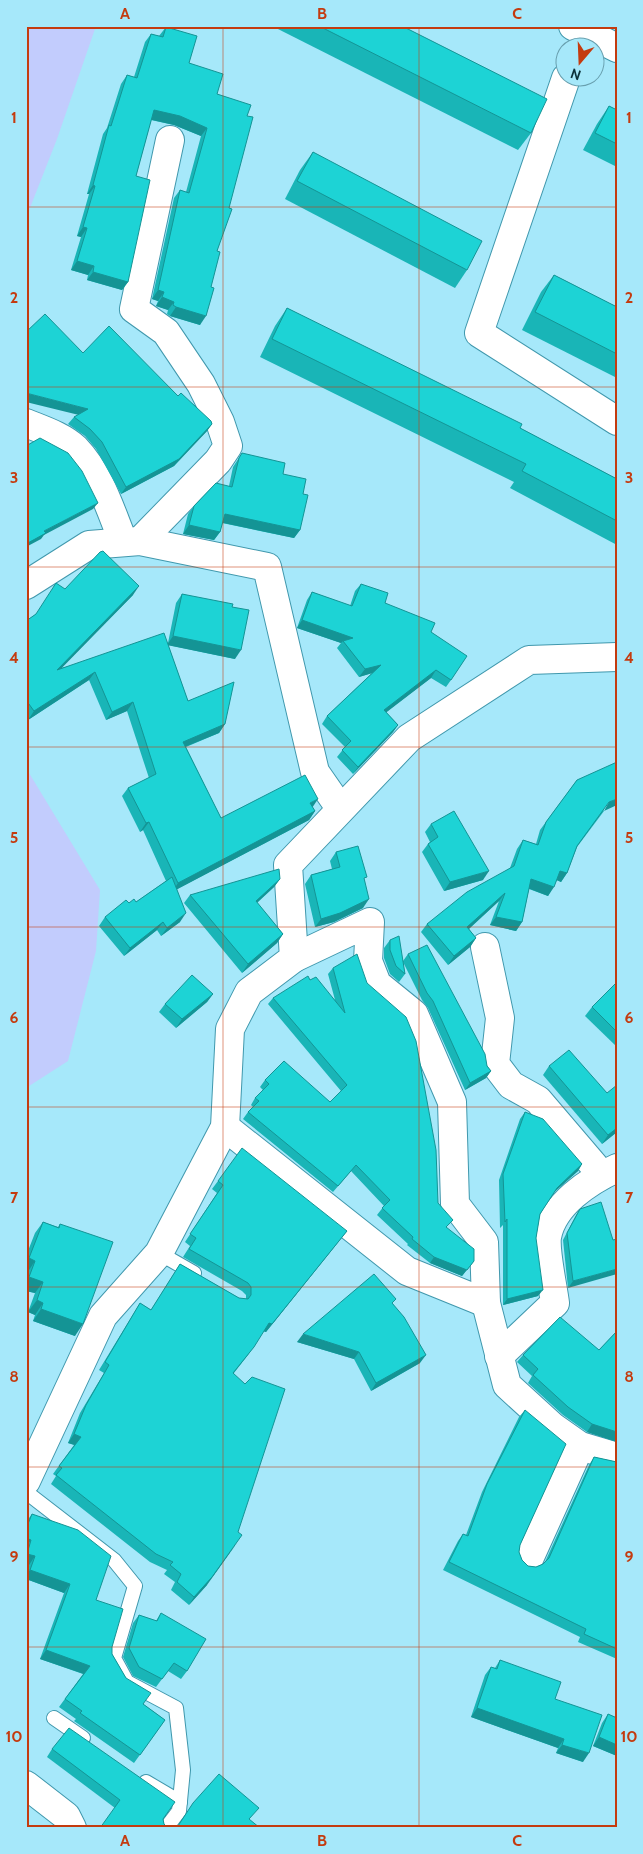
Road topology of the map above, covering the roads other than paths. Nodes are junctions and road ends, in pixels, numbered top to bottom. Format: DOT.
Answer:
graph roads {
  1 [pos="563,88"];
  2 [pos="170,140"];
  3 [pos="617,421"];
  4 [pos="26,423"];
  5 [pos="132,541"];
  6 [pos="26,585"];
  7 [pos="617,657"];
  8 [pos="340,808"];
  9 [pos="485,947"];
  10 [pos="294,958"];
  11 [pos="225,1128"];
  12 [pos="609,1171"];
  13 [pos="159,1253"];
  14 [pos="207,1280"];
  15 [pos="486,1303"];
  16 [pos="499,1356"];
  17 [pos="580,1446"];
  18 [pos="617,1457"];
  19 [pos="26,1481"];
  20 [pos="26,1492"];
  21 [pos="529,1559"];
  22 [pos="54,1718"];
  23 [pos="95,1746"];
  24 [pos="136,1775"];
  25 [pos="26,1785"];
  26 [pos="180,1802"];
  27 [pos="72,1828"];
  28 [pos="166,1828"];
  1 -- 3 [label="street"];
  2 -- 5 [label="street"];
  4 -- 5 [label="street"];
  5 -- 6 [label="street"];
  5 -- 8 [label="street"];
  7 -- 8 [label="street"];
  8 -- 10 [label="street"];
  9 -- 12 [label="street"];
  10 -- 11 [label="street"];
  10 -- 15 [label="street"];
  11 -- 13 [label="street"];
  11 -- 15 [label="street"];
  12 -- 16 [label="street"];
  13 -- 14 [label="lane"];
  13 -- 19 [label="street"];
  15 -- 16 [label="street"];
  16 -- 17 [label="street"];
  17 -- 18 [label="street"];
  17 -- 21 [label="street"];
  20 -- 26 [label="lane"];
  22 -- 23 [label="lane"];
  24 -- 26 [label="lane"];
  25 -- 27 [label="street"];
  26 -- 28 [label="lane"];
}
